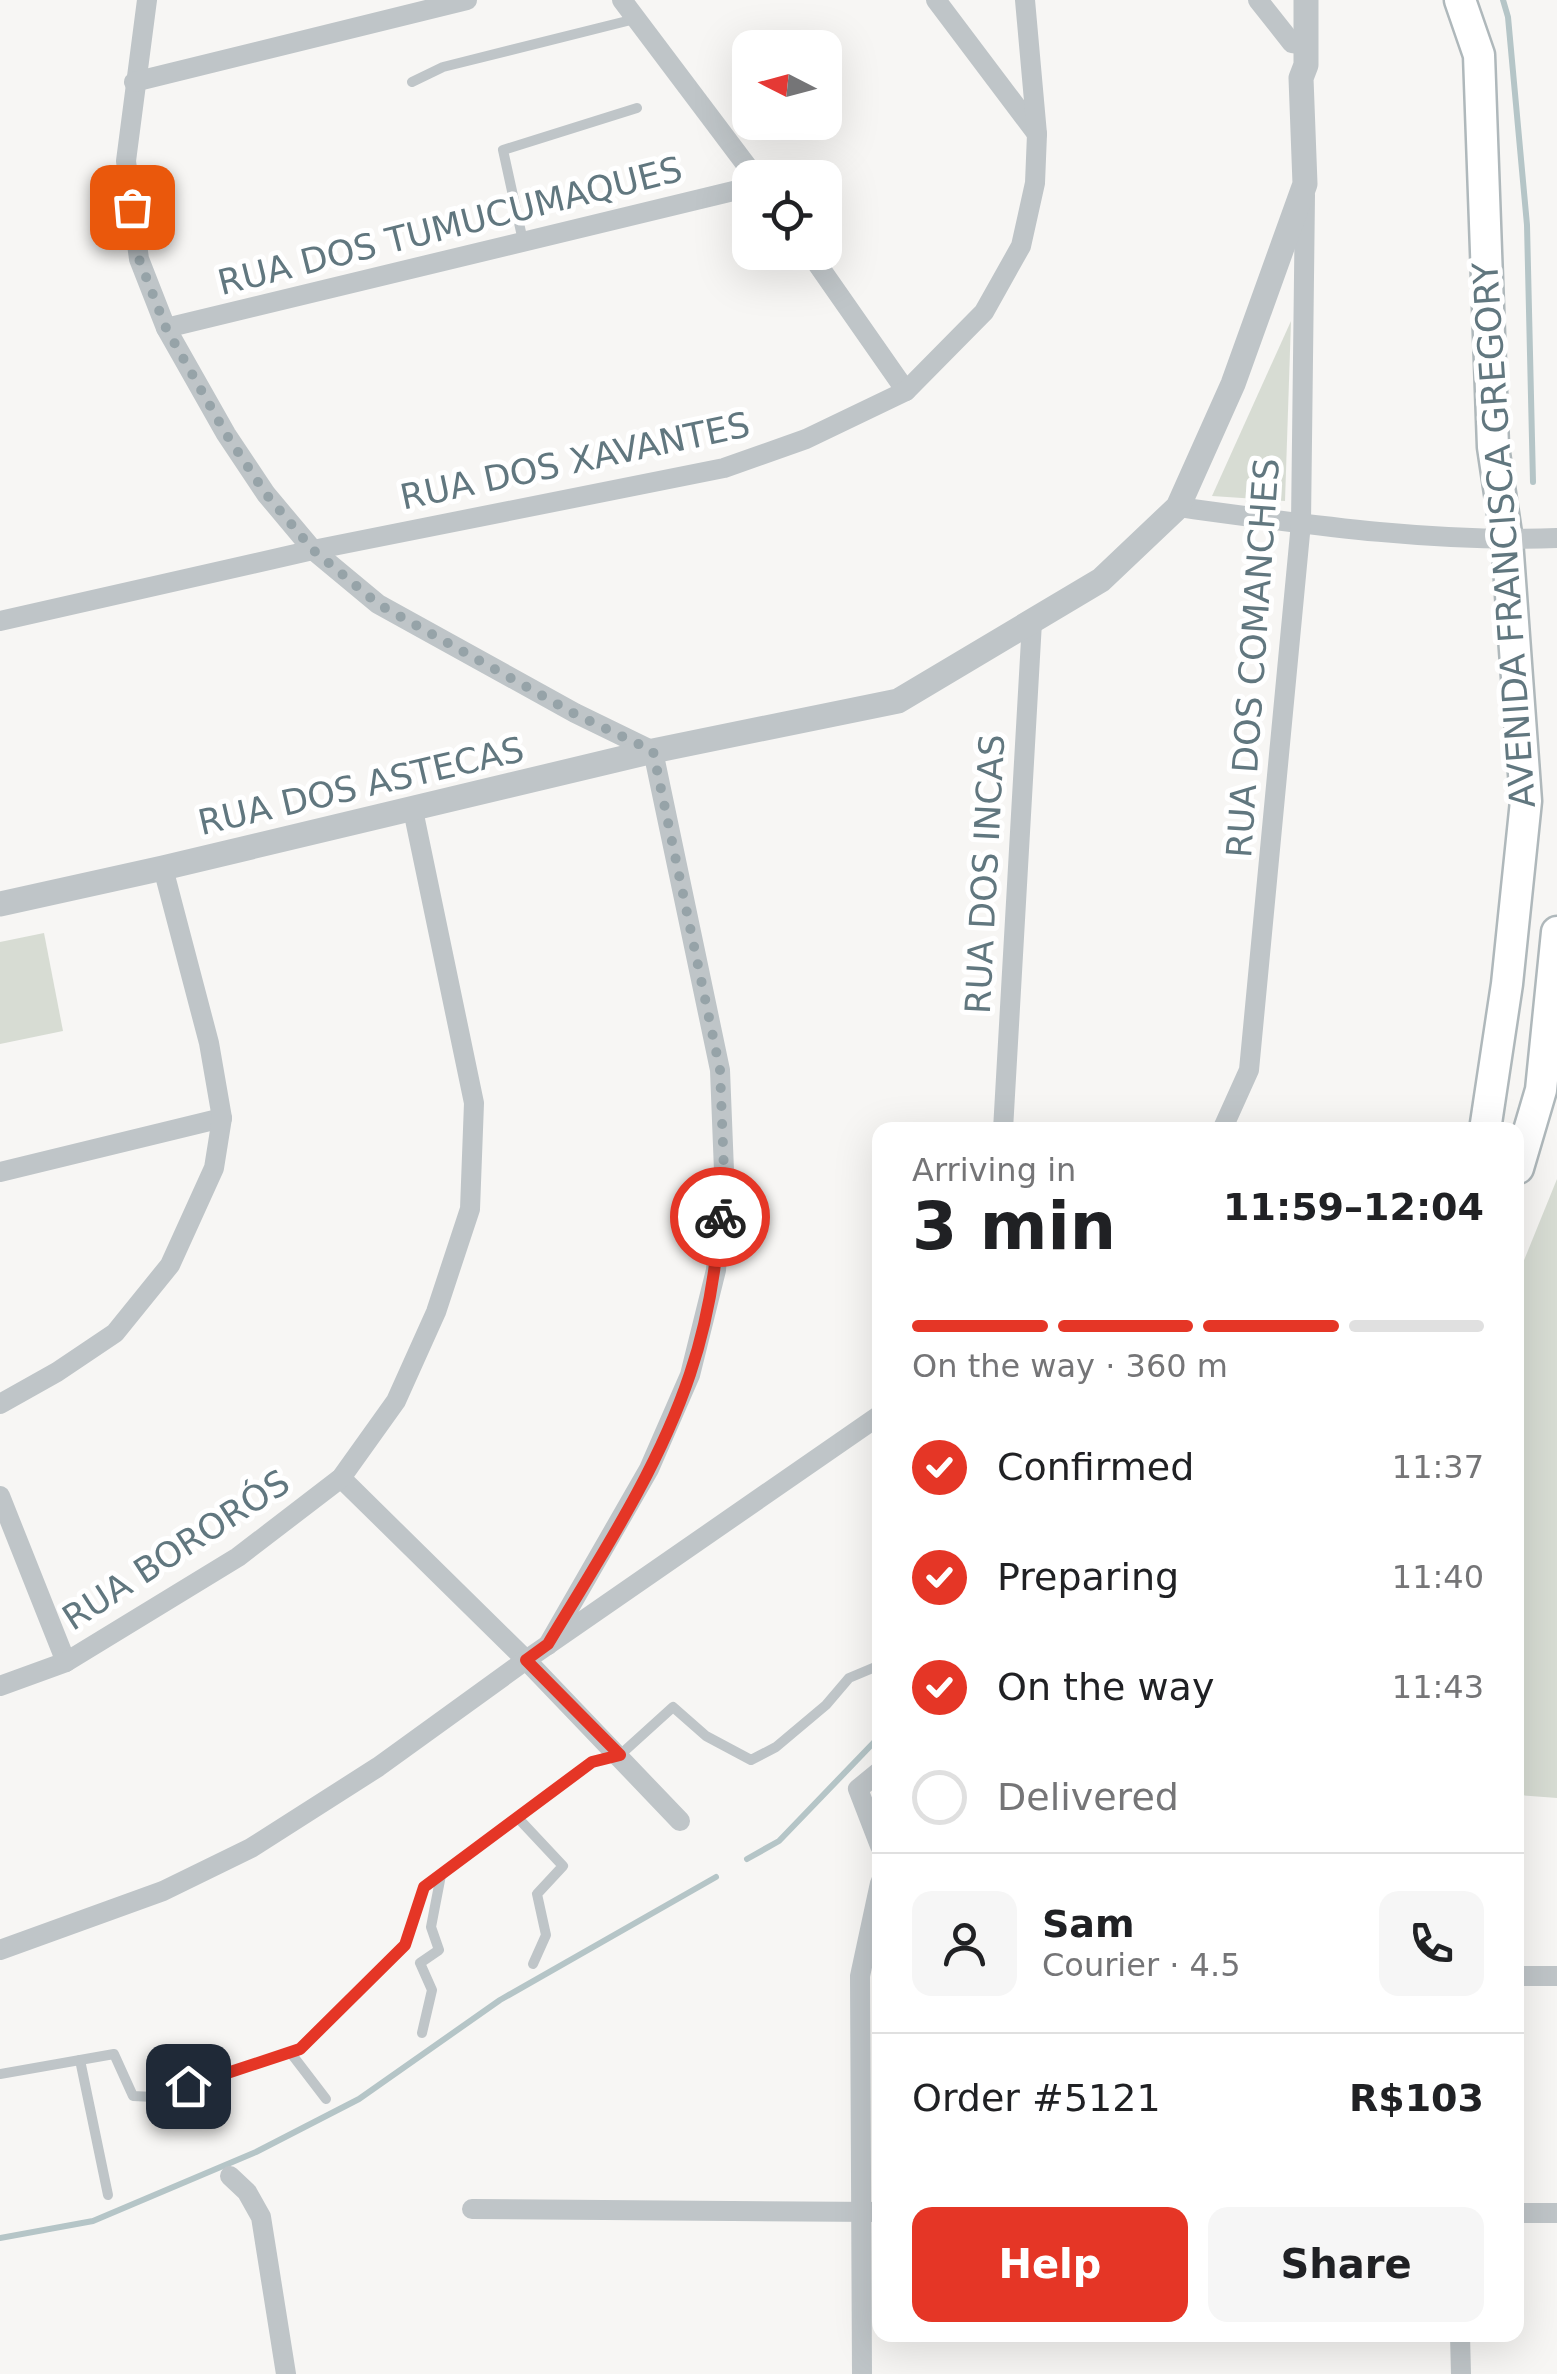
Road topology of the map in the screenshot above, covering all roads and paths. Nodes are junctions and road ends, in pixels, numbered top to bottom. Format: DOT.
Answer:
graph roads {
  1 [pos="147,0"];
  2 [pos="467,0"];
  3 [pos="622,0"];
  4 [pos="936,0"];
  5 [pos="1026,0"];
  6 [pos="1258,0"];
  7 [pos="1288,0"];
  8 [pos="1306,0"];
  9 [pos="1460,0"];
  10 [pos="636,18"];
  11 [pos="1299,44"];
  12 [pos="134,82"];
  13 [pos="412,82"];
  14 [pos="637,108"];
  15 [pos="1037,134"];
  16 [pos="742,160"];
  17 [pos="1305,184"];
  18 [pos="732,191"];
  19 [pos="524,242"];
  20 [pos="822,270"];
  21 [pos="166,328"];
  22 [pos="906,391"];
  23 [pos="1178,508"];
  24 [pos="1301,524"];
  25 [pos="1557,538"];
  26 [pos="1507,540"];
  27 [pos="313,550"];
  28 [pos="0,621"];
  29 [pos="1032,622"];
  30 [pos="653,751"];
  31 [pos="413,810"];
  32 [pos="164,868"];
  33 [pos="0,904"];
  34 [pos="1557,932"];
  35 [pos="1549,1094"];
  36 [pos="222,1118"];
  37 [pos="1002,1122"];
  38 [pos="1226,1122"];
  39 [pos="1486,1122"];
  40 [pos="1524,1154"];
  41 [pos="0,1172"];
  42 [pos="0,1404"];
  43 [pos="872,1421"];
  44 [pos="340,1478"];
  45 [pos="0,1496"];
  46 [pos="548,1644"];
  47 [pos="526,1660"];
  48 [pos="66,1662"];
  49 [pos="872,1668"];
  50 [pos="0,1686"];
  51 [pos="620,1755"];
  52 [pos="872,1777"];
  53 [pos="518,1818"];
  54 [pos="680,1820"];
  55 [pos="872,1825"];
  56 [pos="441,1875"];
  57 [pos="0,1950"];
  58 [pos="533,1964"];
  59 [pos="870,1976"];
  60 [pos="1524,1976"];
  61 [pos="1557,1976"];
  62 [pos="422,2033"];
  63 [pos="290,2052"];
  64 [pos="80,2060"];
  65 [pos="0,2074"];
  66 [pos="326,2100"];
  67 [pos="230,2176"];
  68 [pos="108,2195"];
  69 [pos="472,2209"];
  70 [pos="871,2212"];
  71 [pos="1524,2213"];
  72 [pos="1557,2213"];
  73 [pos="1460,2342"];
  74 [pos="286,2374"];
  75 [pos="862,2374"];
  76 [pos="1461,2374"];
  1 -- 12 [label="street"];
  2 -- 12 [label="street"];
  3 -- 10 [label="street"];
  4 -- 15 [label="street"];
  5 -- 15 [label="street, RUA DOS XAVANTES"];
  6 -- 11 [label="street"];
  7 -- 11 [label="street, RUA DOS ASTECAS"];
  8 -- 11 [label="street"];
  9 -- 26 [label="main road, AVENIDA FRANCISCA GREGORY"];
  10 -- 13 [label="lane"];
  10 -- 16 [label="street"];
  11 -- 17 [label="street, RUA DOS ASTECAS"];
  12 -- 21 [label="street"];
  14 -- 19 [label="lane"];
  15 -- 22 [label="street, RUA DOS XAVANTES"];
  17 -- 23 [label="street, RUA DOS ASTECAS"];
  17 -- 24 [label="street, RUA DOS COMANCHES"];
  18 -- 19 [label="street, RUA DOS TUMUCUMAQUES"];
  19 -- 21 [label="street, RUA DOS TUMUCUMAQUES"];
  20 -- 22 [label="street"];
  21 -- 27 [label="street"];
  22 -- 27 [label="street, RUA DOS XAVANTES"];
  23 -- 24 [label="street"];
  23 -- 29 [label="street, RUA DOS ASTECAS"];
  24 -- 26 [label="street"];
  24 -- 38 [label="street, RUA DOS COMANCHES"];
  25 -- 26 [label="street"];
  26 -- 39 [label="main road, AVENIDA FRANCISCA GREGORY"];
  27 -- 28 [label="street, RUA DOS XAVANTES"];
  27 -- 30 [label="street"];
  29 -- 30 [label="street, RUA DOS ASTECAS"];
  29 -- 37 [label="street, RUA DOS INCAS"];
  30 -- 31 [label="street, RUA DOS ASTECAS"];
  30 -- 46 [label="street"];
  31 -- 32 [label="street, RUA DOS ASTECAS"];
  31 -- 44 [label="street, RUA BORORÓS"];
  32 -- 33 [label="street, RUA DOS ASTECAS"];
  32 -- 36 [label="street"];
  34 -- 35 [label="main road"];
  35 -- 40 [label="main road"];
  36 -- 41 [label="street"];
  36 -- 42 [label="street"];
  43 -- 46 [label="street"];
  44 -- 47 [label="street"];
  44 -- 48 [label="street, RUA BORORÓS"];
  45 -- 48 [label="street"];
  46 -- 47 [label="street"];
  47 -- 51 [label="street"];
  47 -- 57 [label="street"];
  48 -- 50 [label="street, RUA BORORÓS"];
  49 -- 51 [label="lane"];
  51 -- 53 [label="lane"];
  51 -- 54 [label="street"];
  52 -- 55 [label="street"];
  53 -- 56 [label="lane"];
  53 -- 58 [label="lane"];
  56 -- 62 [label="lane"];
  56 -- 63 [label="lane"];
  59 -- 70 [label="street"];
  60 -- 61 [label="street"];
  63 -- 64 [label="lane"];
  63 -- 66 [label="lane"];
  64 -- 65 [label="lane"];
  64 -- 68 [label="lane"];
  67 -- 74 [label="street"];
  69 -- 70 [label="street"];
  70 -- 75 [label="street"];
  71 -- 72 [label="street"];
  73 -- 76 [label="street"];
}
